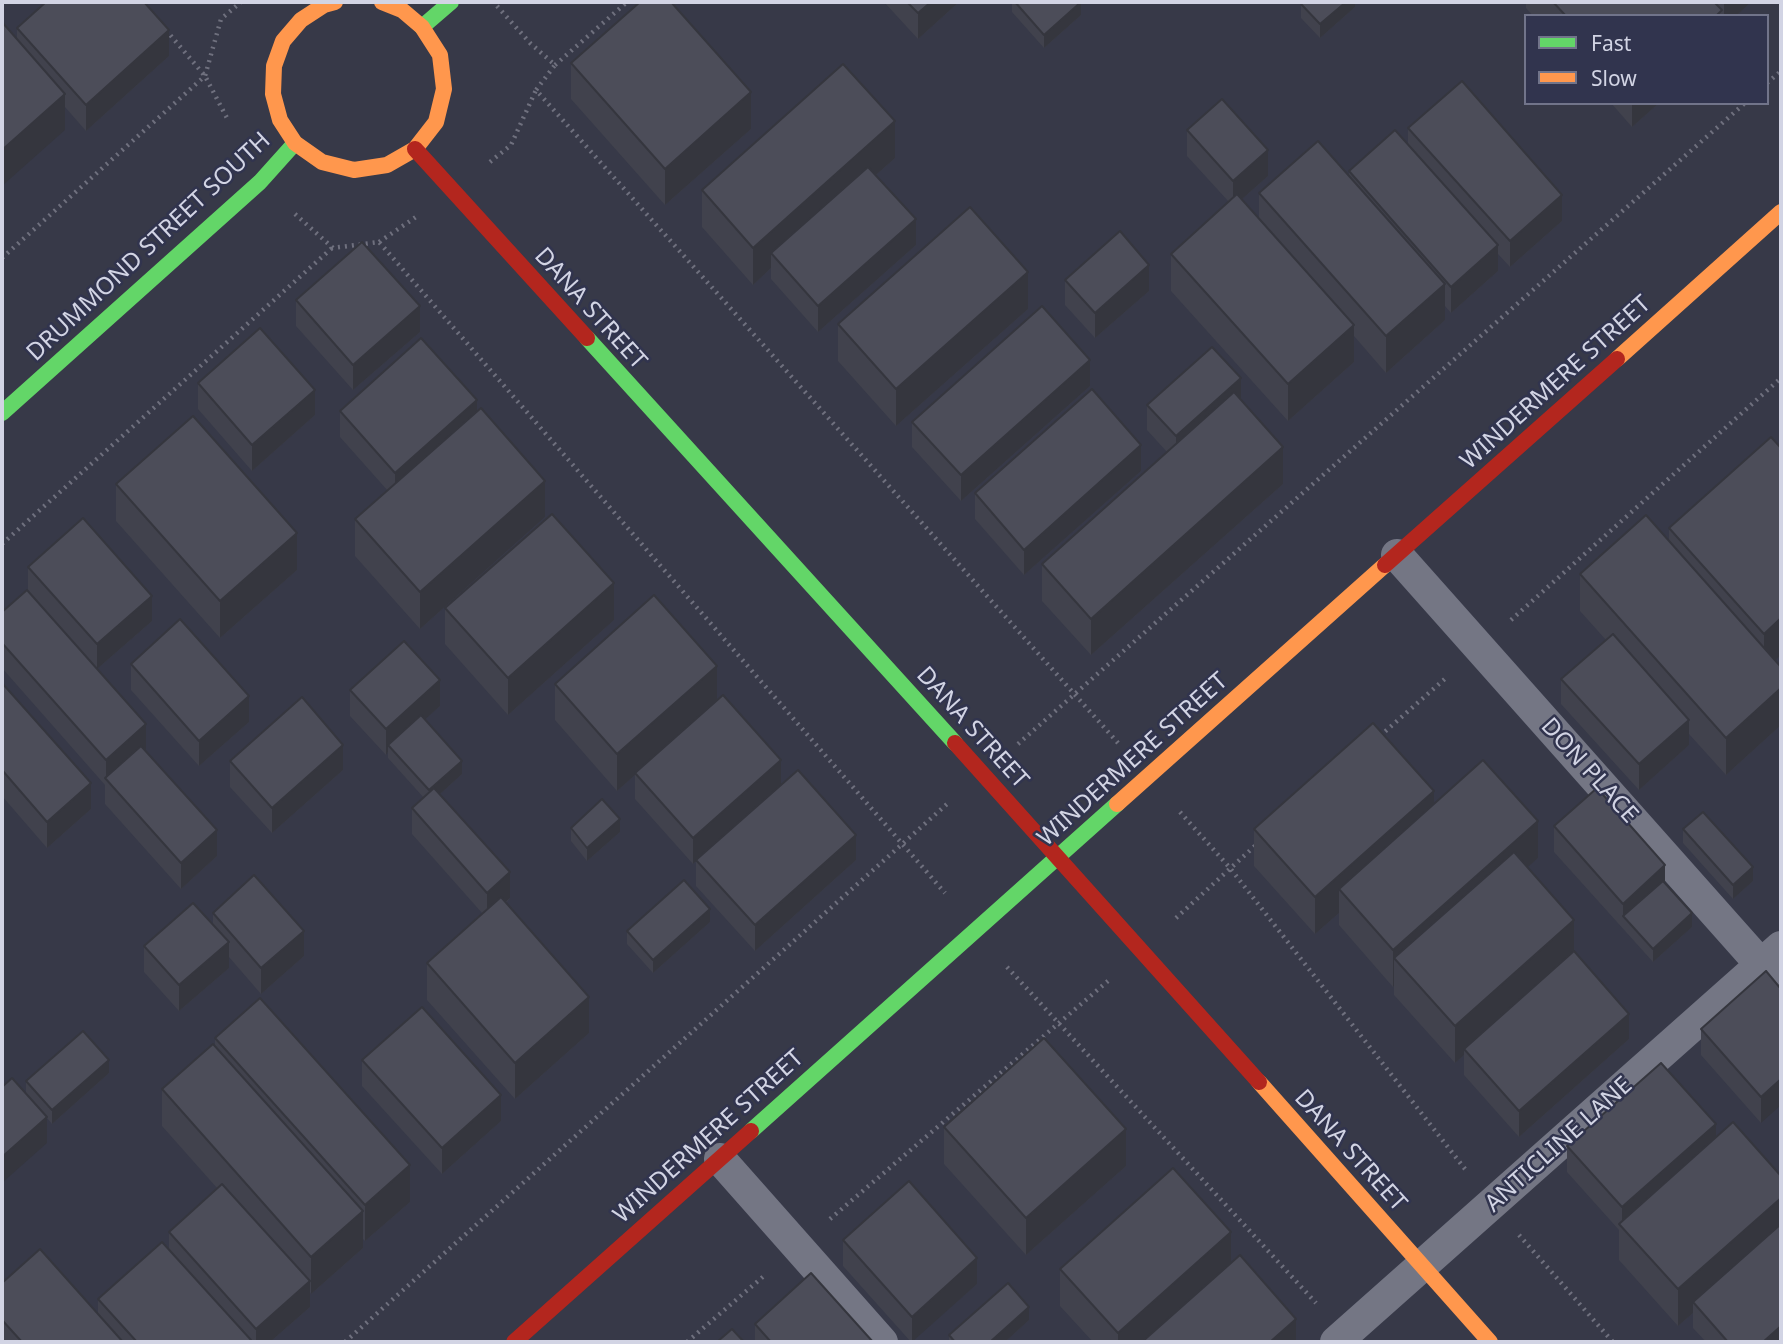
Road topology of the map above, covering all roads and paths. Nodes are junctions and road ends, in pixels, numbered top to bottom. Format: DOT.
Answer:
graph roads {
  1 [pos="241,2"];
  2 [pos="335,2"];
  3 [pos="382,2"];
  4 [pos="451,2"];
  5 [pos="493,2"];
  6 [pos="627,2"];
  7 [pos="422,27"];
  8 [pos="165,30"];
  9 [pos="555,65"];
  10 [pos="205,76"];
  11 [pos="1743,105"];
  12 [pos="295,143"];
  13 [pos="415,149"];
  14 [pos="260,182"];
  15 [pos="1781,212"];
  16 [pos="332,248"];
  17 [pos="2,258"];
  18 [pos="2,413"];
  19 [pos="2,544"];
  20 [pos="1397,555"];
  21 [pos="1076,694"];
  22 [pos="983,773"];
  23 [pos="1150,775"];
  24 [pos="902,844"];
  25 [pos="1058,857"];
  26 [pos="1241,858"];
  27 [pos="1230,868"];
  28 [pos="975,931"];
  29 [pos="1141,951"];
  30 [pos="1775,966"];
  31 [pos="1058,1024"];
  32 [pos="720,1159"];
  33 [pos="1493,1205"];
  34 [pos="798,1247"];
  35 [pos="1423,1268"];
  36 [pos="1340,1338"];
  37 [pos="345,1342"];
  38 [pos="514,1342"];
  39 [pos="687,1342"];
  40 [pos="882,1342"];
  41 [pos="1490,1342"];
  42 [pos="1614,1342"];
  1 -- 10 [label="path"];
  2 -- 12 [label="street"];
  3 -- 7 [label="street"];
  4 -- 7 [label="street"];
  5 -- 9 [label="path"];
  6 -- 9 [label="path"];
  7 -- 13 [label="street"];
  8 -- 10 [label="path"];
  9 -- 21 [label="path"];
  10 -- 14 [label="path"];
  10 -- 17 [label="path"];
  11 -- 21 [label="path"];
  12 -- 13 [label="street"];
  12 -- 14 [label="street, DRUMMOND STREET SOUTH"];
  13 -- 22 [label="street, DANA STREET"];
  14 -- 16 [label="path"];
  14 -- 18 [label="street, DRUMMOND STREET SOUTH"];
  15 -- 20 [label="street, WINDERMERE STREET"];
  16 -- 19 [label="path"];
  16 -- 24 [label="path"];
  20 -- 23 [label="street, WINDERMERE STREET"];
  20 -- 30 [label="lane, DON PLACE"];
  21 -- 22 [label="path"];
  21 -- 23 [label="path"];
  22 -- 24 [label="path"];
  22 -- 25 [label="street, DANA STREET"];
  23 -- 25 [label="street, WINDERMERE STREET"];
  23 -- 27 [label="path"];
  24 -- 28 [label="path"];
  24 -- 37 [label="path"];
  25 -- 28 [label="street, WINDERMERE STREET"];
  25 -- 29 [label="street, DANA STREET"];
  26 -- 27 [label="path"];
  27 -- 29 [label="path"];
  27 -- 33 [label="path"];
  28 -- 31 [label="path"];
  28 -- 32 [label="street, WINDERMERE STREET"];
  29 -- 31 [label="path"];
  29 -- 35 [label="street, DANA STREET"];
  30 -- 33 [label="lane, ANTICLINE LANE"];
  31 -- 34 [label="path"];
  31 -- 36 [label="path"];
  32 -- 34 [label="lane"];
  32 -- 38 [label="street, WINDERMERE STREET"];
  33 -- 35 [label="lane, ANTICLINE LANE"];
  33 -- 42 [label="path"];
  34 -- 39 [label="path"];
  34 -- 40 [label="lane"];
  35 -- 36 [label="lane, ANTICLINE LANE"];
  35 -- 41 [label="street, DANA STREET"];
}
